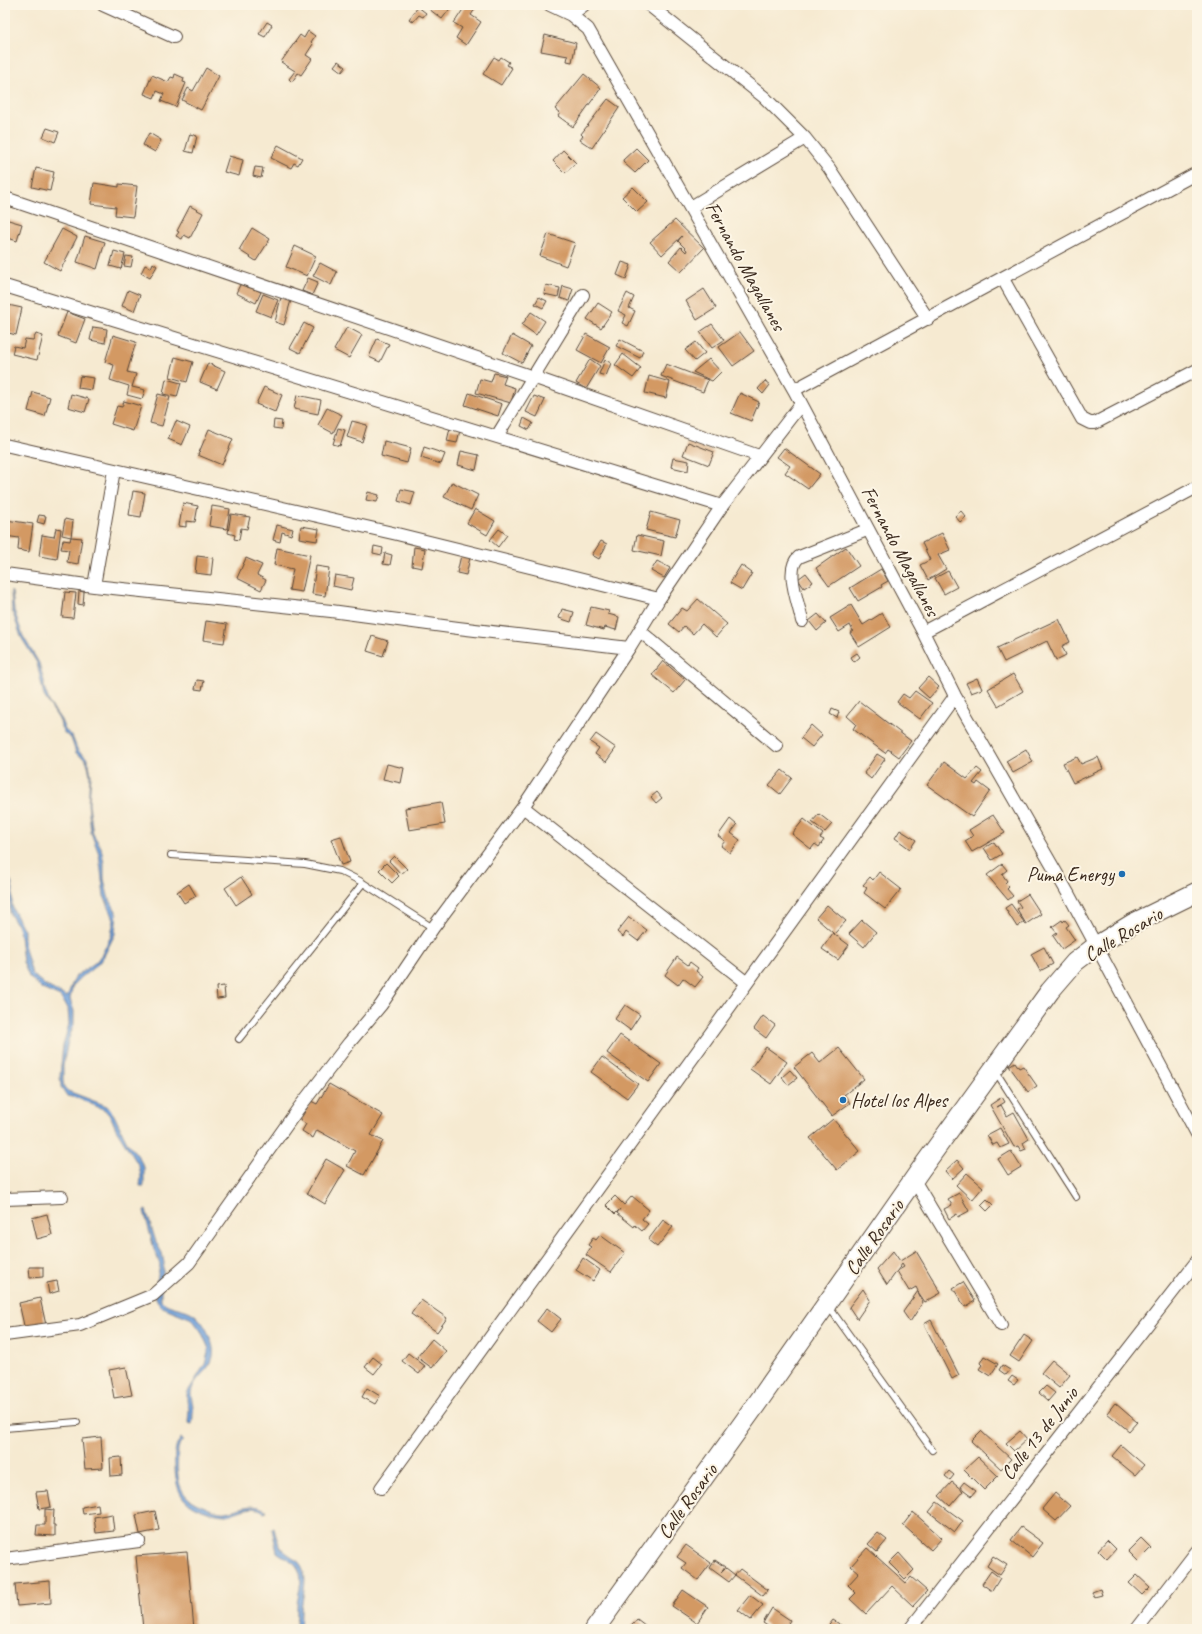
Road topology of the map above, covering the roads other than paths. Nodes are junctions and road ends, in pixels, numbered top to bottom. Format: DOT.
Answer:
graph roads {
  1 [pos="104,5"];
  2 [pos="550,5"];
  3 [pos="584,5"];
  4 [pos="649,5"];
  5 [pos="571,15"];
  6 [pos="174,37"];
  7 [pos="805,138"];
  8 [pos="1197,174"];
  9 [pos="5,198"];
  10 [pos="691,207"];
  11 [pos="1003,279"];
  12 [pos="5,286"];
  13 [pos="583,295"];
  14 [pos="928,319"];
  15 [pos="1197,370"];
  16 [pos="534,377"];
  17 [pos="794,390"];
  18 [pos="801,404"];
  19 [pos="497,436"];
  20 [pos="5,445"];
  21 [pos="759,456"];
  22 [pos="114,470"];
  23 [pos="1197,487"];
  24 [pos="722,506"];
  25 [pos="867,530"];
  26 [pos="5,574"];
  27 [pos="94,586"];
  28 [pos="659,599"];
  29 [pos="802,621"];
  30 [pos="640,631"];
  31 [pos="923,632"];
  32 [pos="629,648"];
  33 [pos="955,696"];
  34 [pos="777,746"];
  35 [pos="523,807"];
  36 [pos="170,855"];
  37 [pos="363,883"];
  38 [pos="1197,892"];
  39 [pos="433,928"];
  40 [pos="1096,946"];
  41 [pos="747,983"];
  42 [pos="238,1039"];
  43 [pos="994,1068"];
  44 [pos="1197,1134"];
  45 [pos="914,1180"];
  46 [pos="1076,1196"];
  47 [pos="62,1197"];
  48 [pos="5,1199"];
  49 [pos="1197,1261"];
  50 [pos="827,1304"];
  51 [pos="1001,1325"];
  52 [pos="5,1335"];
  53 [pos="77,1422"];
  54 [pos="5,1428"];
  55 [pos="932,1450"];
  56 [pos="381,1488"];
  57 [pos="139,1541"];
  58 [pos="1197,1551"];
  59 [pos="5,1559"];
  60 [pos="595,1629"];
  61 [pos="910,1629"];
  62 [pos="1137,1629"];
  1 -- 6 [label="street"];
  2 -- 5 [label="street, Fernando Magallanes"];
  3 -- 5 [label="street"];
  4 -- 7 [label="street"];
  5 -- 10 [label="street, Fernando Magallanes"];
  7 -- 10 [label="street"];
  7 -- 14 [label="street"];
  8 -- 11 [label="street"];
  9 -- 16 [label="street"];
  10 -- 17 [label="street, Fernando Magallanes"];
  11 -- 14 [label="street"];
  11 -- 15 [label="street"];
  12 -- 19 [label="street"];
  13 -- 16 [label="street"];
  14 -- 17 [label="street"];
  16 -- 19 [label="street"];
  16 -- 21 [label="street"];
  17 -- 18 [label="street, Fernando Magallanes"];
  18 -- 21 [label="street"];
  18 -- 25 [label="street, Fernando Magallanes"];
  19 -- 24 [label="street"];
  20 -- 22 [label="street"];
  21 -- 24 [label="street"];
  22 -- 27 [label="street"];
  22 -- 28 [label="street"];
  23 -- 31 [label="street"];
  24 -- 28 [label="street"];
  25 -- 29 [label="street"];
  25 -- 31 [label="street, Fernando Magallanes"];
  26 -- 27 [label="street"];
  27 -- 32 [label="street"];
  28 -- 30 [label="street"];
  30 -- 32 [label="street"];
  30 -- 34 [label="street"];
  31 -- 33 [label="street, Fernando Magallanes"];
  32 -- 35 [label="street"];
  33 -- 40 [label="street, Fernando Magallanes"];
  33 -- 41 [label="street"];
  35 -- 39 [label="street"];
  35 -- 41 [label="street"];
  36 -- 37 [label="lane"];
  37 -- 39 [label="lane"];
  37 -- 42 [label="lane"];
  38 -- 40 [label="main road, Calle Rosario"];
  39 -- 52 [label="street"];
  40 -- 43 [label="main road, Calle Rosario"];
  40 -- 44 [label="street, Fernando Magallanes"];
  41 -- 56 [label="street"];
  43 -- 45 [label="main road, Calle Rosario"];
  43 -- 46 [label="lane"];
  45 -- 50 [label="main road, Calle Rosario"];
  45 -- 51 [label="street"];
  47 -- 48 [label="street"];
  49 -- 61 [label="street, Calle 13 de Junio"];
  50 -- 55 [label="lane"];
  50 -- 60 [label="main road, Calle Rosario"];
  53 -- 54 [label="lane"];
  57 -- 59 [label="street"];
  58 -- 62 [label="street"];
}
